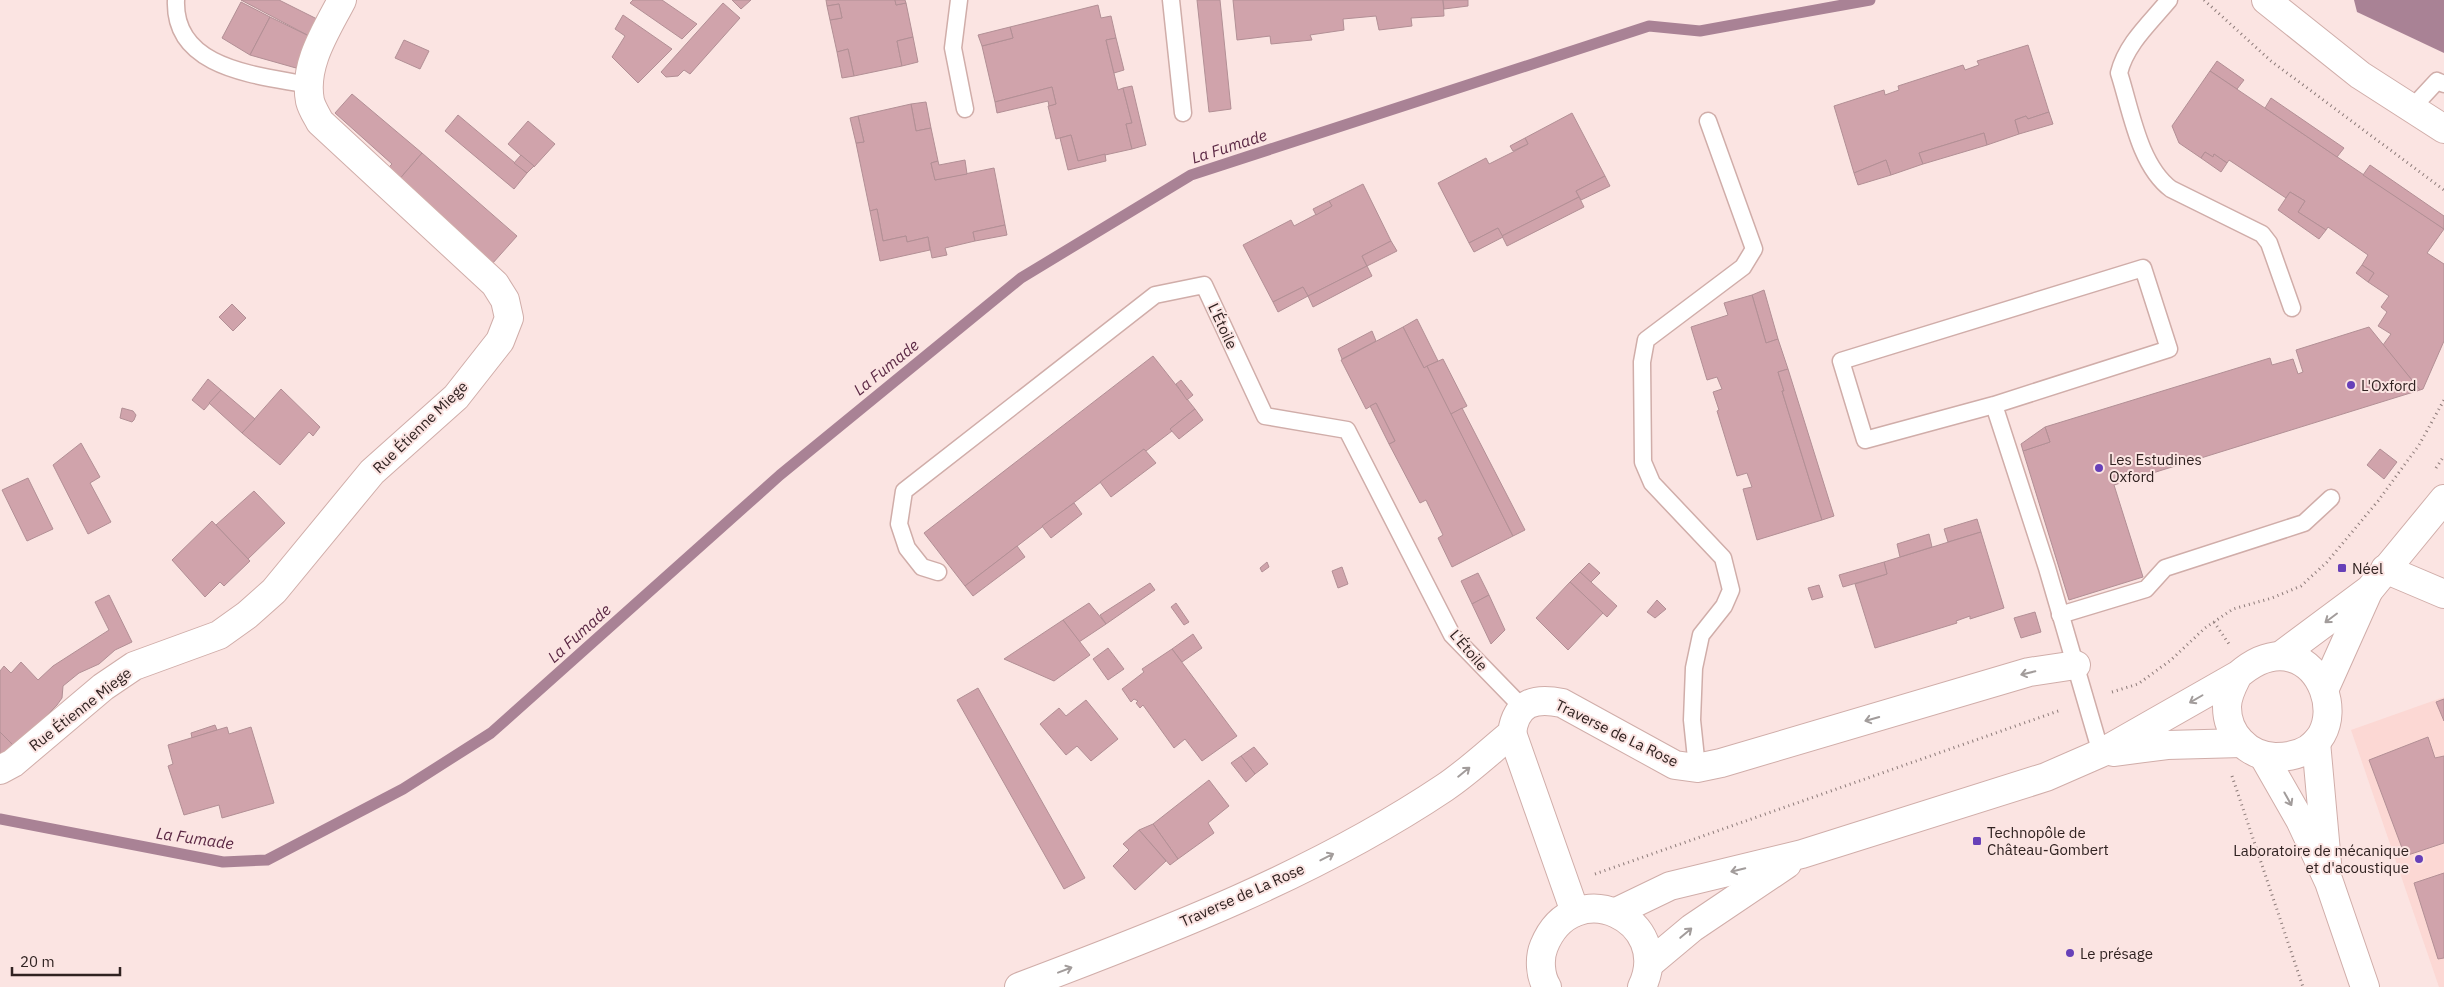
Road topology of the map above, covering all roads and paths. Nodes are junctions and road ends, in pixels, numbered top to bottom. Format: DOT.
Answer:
graph roads {
  1 [pos="176,0"];
  2 [pos="342,0"];
  3 [pos="959,0"];
  4 [pos="1171,0"];
  5 [pos="2169,0"];
  6 [pos="2204,0"];
  7 [pos="2266,0"];
  8 [pos="2444,84"];
  9 [pos="308,85"];
  10 [pos="965,109"];
  11 [pos="2412,109"];
  12 [pos="1183,113"];
  13 [pos="1708,121"];
  14 [pos="2444,129"];
  15 [pos="2444,190"];
  16 [pos="2292,308"];
  17 [pos="2444,400"];
  18 [pos="1994,405"];
  19 [pos="2331,498"];
  20 [pos="2444,499"];
  21 [pos="938,572"];
  22 [pos="2378,579"];
  23 [pos="2444,594"];
  24 [pos="2060,615"];
  25 [pos="2280,656"];
  26 [pos="2076,665"];
  27 [pos="2238,675"];
  28 [pos="2326,688"];
  29 [pos="2111,693"];
  30 [pos="1522,707"];
  31 [pos="2068,708"];
  32 [pos="1512,733"];
  33 [pos="2316,742"];
  34 [pos="2253,750"];
  35 [pos="2101,753"];
  36 [pos="1696,768"];
  37 [pos="0,770"];
  38 [pos="2238,776"];
  39 [pos="1802,854"];
  40 [pos="2329,882"];
  41 [pos="1580,910"];
  42 [pos="1616,912"];
  43 [pos="1646,976"];
  44 [pos="1019,987"];
  45 [pos="1547,987"];
  46 [pos="2303,987"];
  47 [pos="2365,987"];
  1 -- 9 [label="lane"];
  2 -- 9 [label="street, Rue Étienne Miege"];
  3 -- 10 [label="lane"];
  4 -- 12 [label="lane"];
  5 -- 16 [label="lane"];
  6 -- 15 [label="path"];
  7 -- 11 [label="street"];
  8 -- 11 [label="lane"];
  9 -- 37 [label="street, Rue Étienne Miege"];
  11 -- 14 [label="street"];
  13 -- 36 [label="lane"];
  17 -- 29 [label="path"];
  18 -- 18 [label="lane"];
  18 -- 24 [label="lane"];
  19 -- 24 [label="lane"];
  20 -- 22 [label="street"];
  21 -- 30 [label="lane, L'Étoile"];
  22 -- 23 [label="street"];
  22 -- 25 [label="street, one-way"];
  22 -- 28 [label="street"];
  24 -- 26 [label="lane"];
  25 -- 27 [label="street"];
  25 -- 28 [label="street"];
  26 -- 35 [label="lane"];
  26 -- 36 [label="street, Traverse de La Rose, one-way"];
  27 -- 34 [label="street"];
  27 -- 35 [label="street, one-way"];
  28 -- 33 [label="street"];
  30 -- 32 [label="street"];
  30 -- 36 [label="street, Traverse de La Rose"];
  31 -- 41 [label="path"];
  32 -- 41 [label="street"];
  44 -- 32 [label="street, Traverse de La Rose, one-way"];
  33 -- 34 [label="street"];
  33 -- 40 [label="street"];
  34 -- 35 [label="street"];
  34 -- 40 [label="street, one-way"];
  35 -- 39 [label="street"];
  38 -- 46 [label="path"];
  39 -- 42 [label="street, one-way"];
  43 -- 39 [label="street, one-way"];
  40 -- 47 [label="street"];
  41 -- 42 [label="street"];
  41 -- 45 [label="street"];
  42 -- 43 [label="street"];
}
